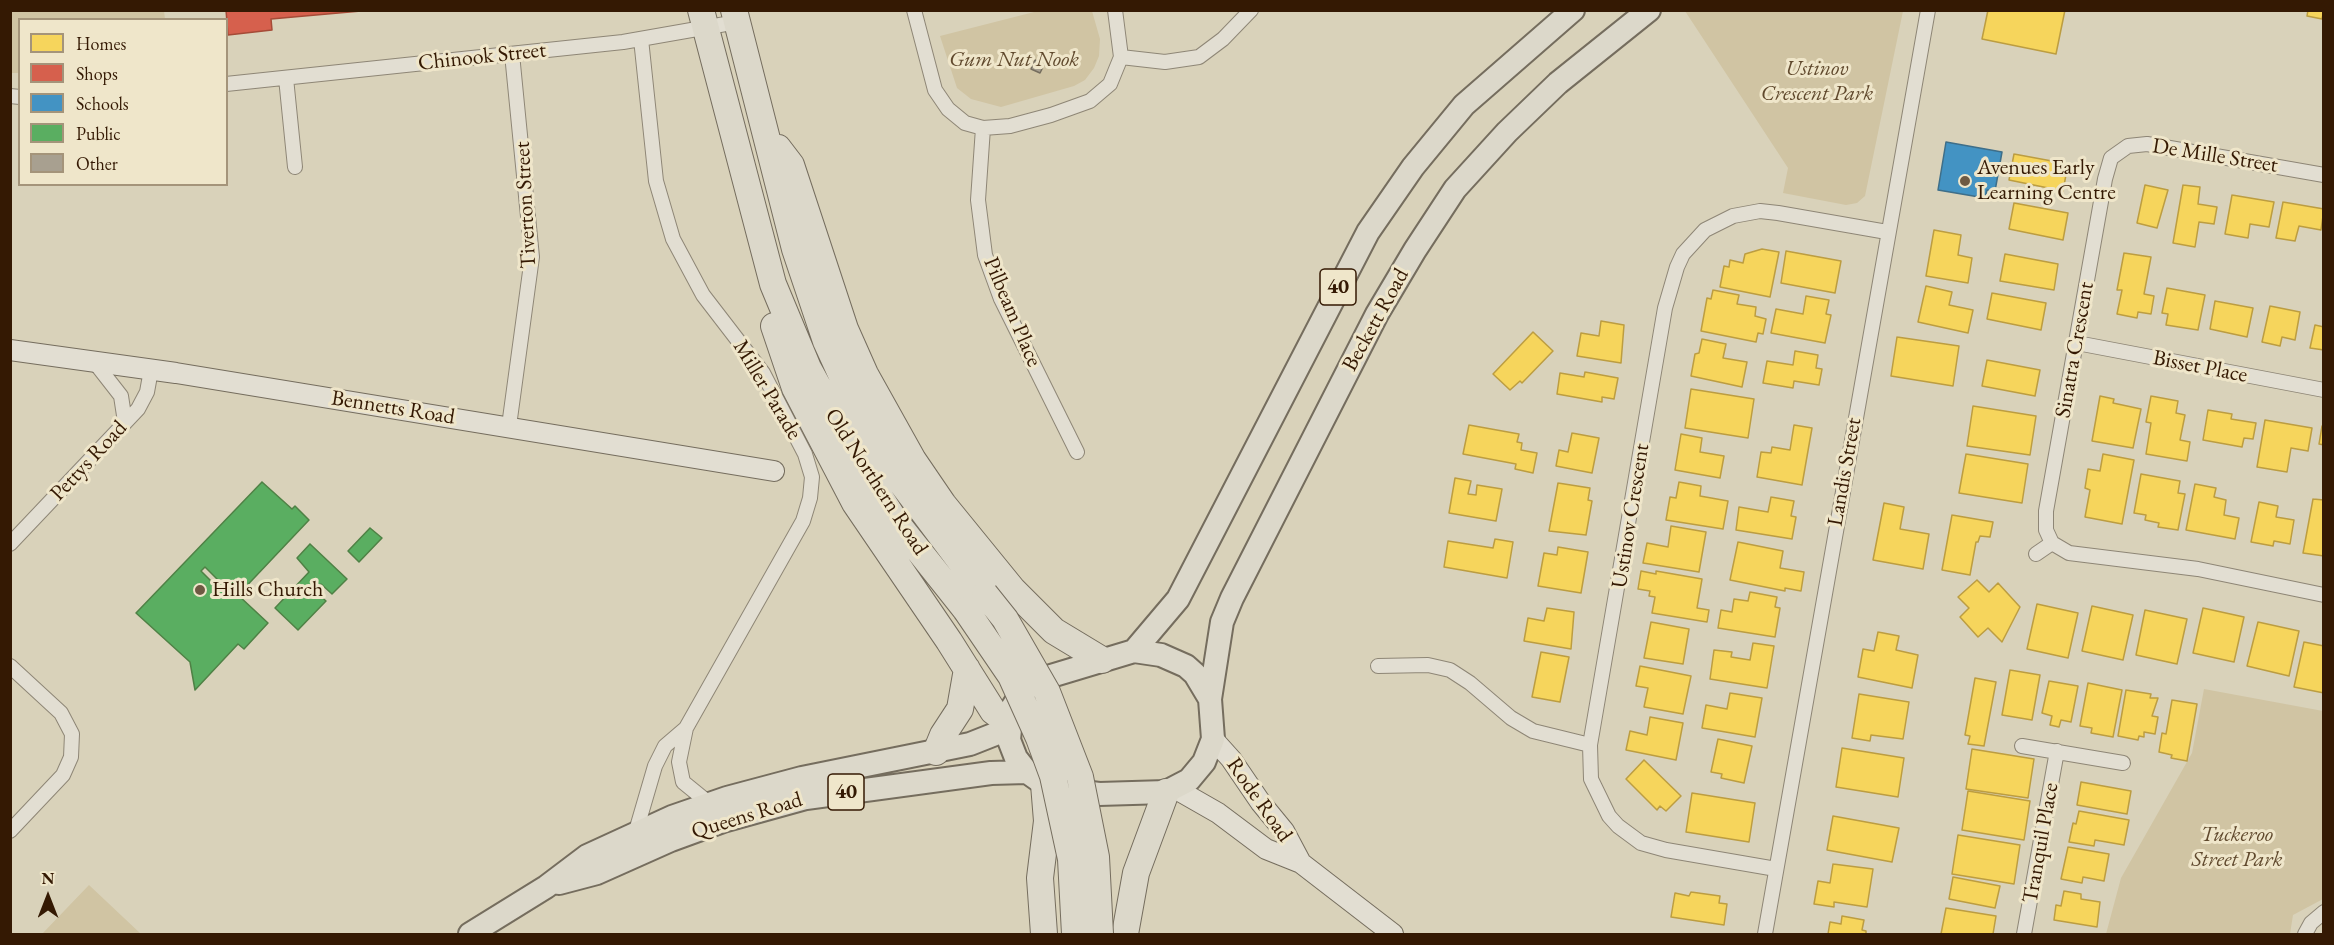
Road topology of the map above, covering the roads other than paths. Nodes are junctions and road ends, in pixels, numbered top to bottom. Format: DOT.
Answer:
graph roads {
  1 [pos="914,10"];
  2 [pos="1115,10"];
  3 [pos="1251,10"];
  4 [pos="1573,10"];
  5 [pos="1649,10"];
  6 [pos="1928,10"];
  7 [pos="736,16"];
  8 [pos="703,20"];
  9 [pos="641,39"];
  10 [pos="512,54"];
  11 [pos="1121,57"];
  12 [pos="286,78"];
  13 [pos="228,84"];
  14 [pos="983,128"];
  15 [pos="766,134"];
  16 [pos="2111,158"];
  17 [pos="295,167"];
  18 [pos="2324,174"];
  19 [pos="1887,232"];
  20 [pos="760,238"];
  21 [pos="2077,343"];
  22 [pos="10,350"];
  23 [pos="96,364"];
  24 [pos="152,370"];
  25 [pos="2324,390"];
  26 [pos="125,422"];
  27 [pos="509,426"];
  28 [pos="1077,452"];
  29 [pos="774,471"];
  30 [pos="2052,543"];
  31 [pos="10,544"];
  32 [pos="2036,554"];
  33 [pos="2324,595"];
  34 [pos="976,602"];
  35 [pos="1134,651"];
  36 [pos="1102,660"];
  37 [pos="10,666"];
  38 [pos="1378,666"];
  39 [pos="967,669"];
  40 [pos="1210,699"];
  41 [pos="1009,726"];
  42 [pos="686,728"];
  43 [pos="1213,739"];
  44 [pos="1590,745"];
  45 [pos="2022,746"];
  46 [pos="936,752"];
  47 [pos="2057,752"];
  48 [pos="2123,763"];
  49 [pos="1036,778"];
  50 [pos="1171,790"];
  51 [pos="710,804"];
  52 [pos="10,831"];
  53 [pos="636,831"];
  54 [pos="1301,863"];
  55 [pos="1776,869"];
  56 [pos="546,887"];
  57 [pos="2324,912"];
  58 [pos="470,934"];
  59 [pos="1044,934"];
  60 [pos="1075,934"];
  61 [pos="1100,934"];
  62 [pos="1125,934"];
  63 [pos="1393,934"];
  64 [pos="1765,934"];
  65 [pos="2024,934"];
  66 [pos="2305,934"];
  1 -- 14 [label="street"];
  2 -- 11 [label="street"];
  3 -- 11 [label="street"];
  4 -- 35 [label="main road, 40"];
  5 -- 40 [label="main road, Beckett Road / 40"];
  6 -- 19 [label="street, Landis Street"];
  7 -- 8 [label="street, Chinook Street"];
  7 -- 15 [label="highway, Old Northern Road"];
  8 -- 9 [label="street, Chinook Street"];
  8 -- 20 [label="highway, Old Northern Road"];
  9 -- 10 [label="street, Chinook Street"];
  9 -- 42 [label="street, Miller Parade"];
  10 -- 12 [label="street, Chinook Street"];
  10 -- 27 [label="street, Tiverton Street"];
  11 -- 14 [label="street"];
  12 -- 13 [label="street, Chinook Street"];
  12 -- 17 [label="street"];
  14 -- 28 [label="street, Pilbeam Place"];
  15 -- 34 [label="highway, Old Northern Road"];
  15 -- 36 [label="highway"];
  16 -- 18 [label="street, De Mille Street"];
  16 -- 21 [label="street, Sinatra Crescent"];
  19 -- 44 [label="street, Ustinov Crescent"];
  19 -- 55 [label="street, Landis Street"];
  20 -- 34 [label="highway, Old Northern Road"];
  20 -- 39 [label="highway"];
  21 -- 25 [label="street, Bisset Place"];
  21 -- 30 [label="street, Sinatra Crescent"];
  22 -- 23 [label="street, Bennetts Road"];
  23 -- 24 [label="street, Bennetts Road"];
  23 -- 26 [label="street"];
  24 -- 26 [label="street, Pettys Road"];
  24 -- 27 [label="street, Bennetts Road"];
  26 -- 31 [label="street, Pettys Road"];
  27 -- 29 [label="street, Bennetts Road"];
  30 -- 32 [label="street"];
  30 -- 33 [label="street"];
  34 -- 60 [label="highway, Old Northern Road, bridge"];
  34 -- 61 [label="highway, Old Northern Road, bridge"];
  35 -- 36 [label="main road, 40"];
  35 -- 40 [label="main road, 40"];
  36 -- 41 [label="main road, 40"];
  37 -- 52 [label="street"];
  38 -- 44 [label="street"];
  39 -- 41 [label="highway"];
  39 -- 46 [label="highway"];
  40 -- 43 [label="main road, 40"];
  41 -- 46 [label="main road, Queens Road / 40"];
  41 -- 49 [label="main road"];
  42 -- 51 [label="street, Miller Parade"];
  42 -- 53 [label="street, Miller Parade"];
  43 -- 50 [label="main road, 40"];
  43 -- 54 [label="street, Rode Road"];
  44 -- 55 [label="street, Ustinov Crescent"];
  45 -- 47 [label="street"];
  46 -- 51 [label="main road, Queens Road / 40"];
  47 -- 48 [label="street"];
  47 -- 65 [label="street, Tranquil Place"];
  49 -- 50 [label="main road, 40"];
  49 -- 56 [label="main road, Queens Road / 40"];
  49 -- 59 [label="highway"];
  50 -- 54 [label="street, Rode Road"];
  50 -- 62 [label="highway"];
  51 -- 53 [label="main road, Queens Road / 40"];
  53 -- 56 [label="main road, Queens Road / 40"];
  54 -- 63 [label="street, Rode Road"];
  55 -- 64 [label="street, Landis Street"];
  56 -- 58 [label="main road, Queens Road / 40"];
  57 -- 66 [label="street"];
}
